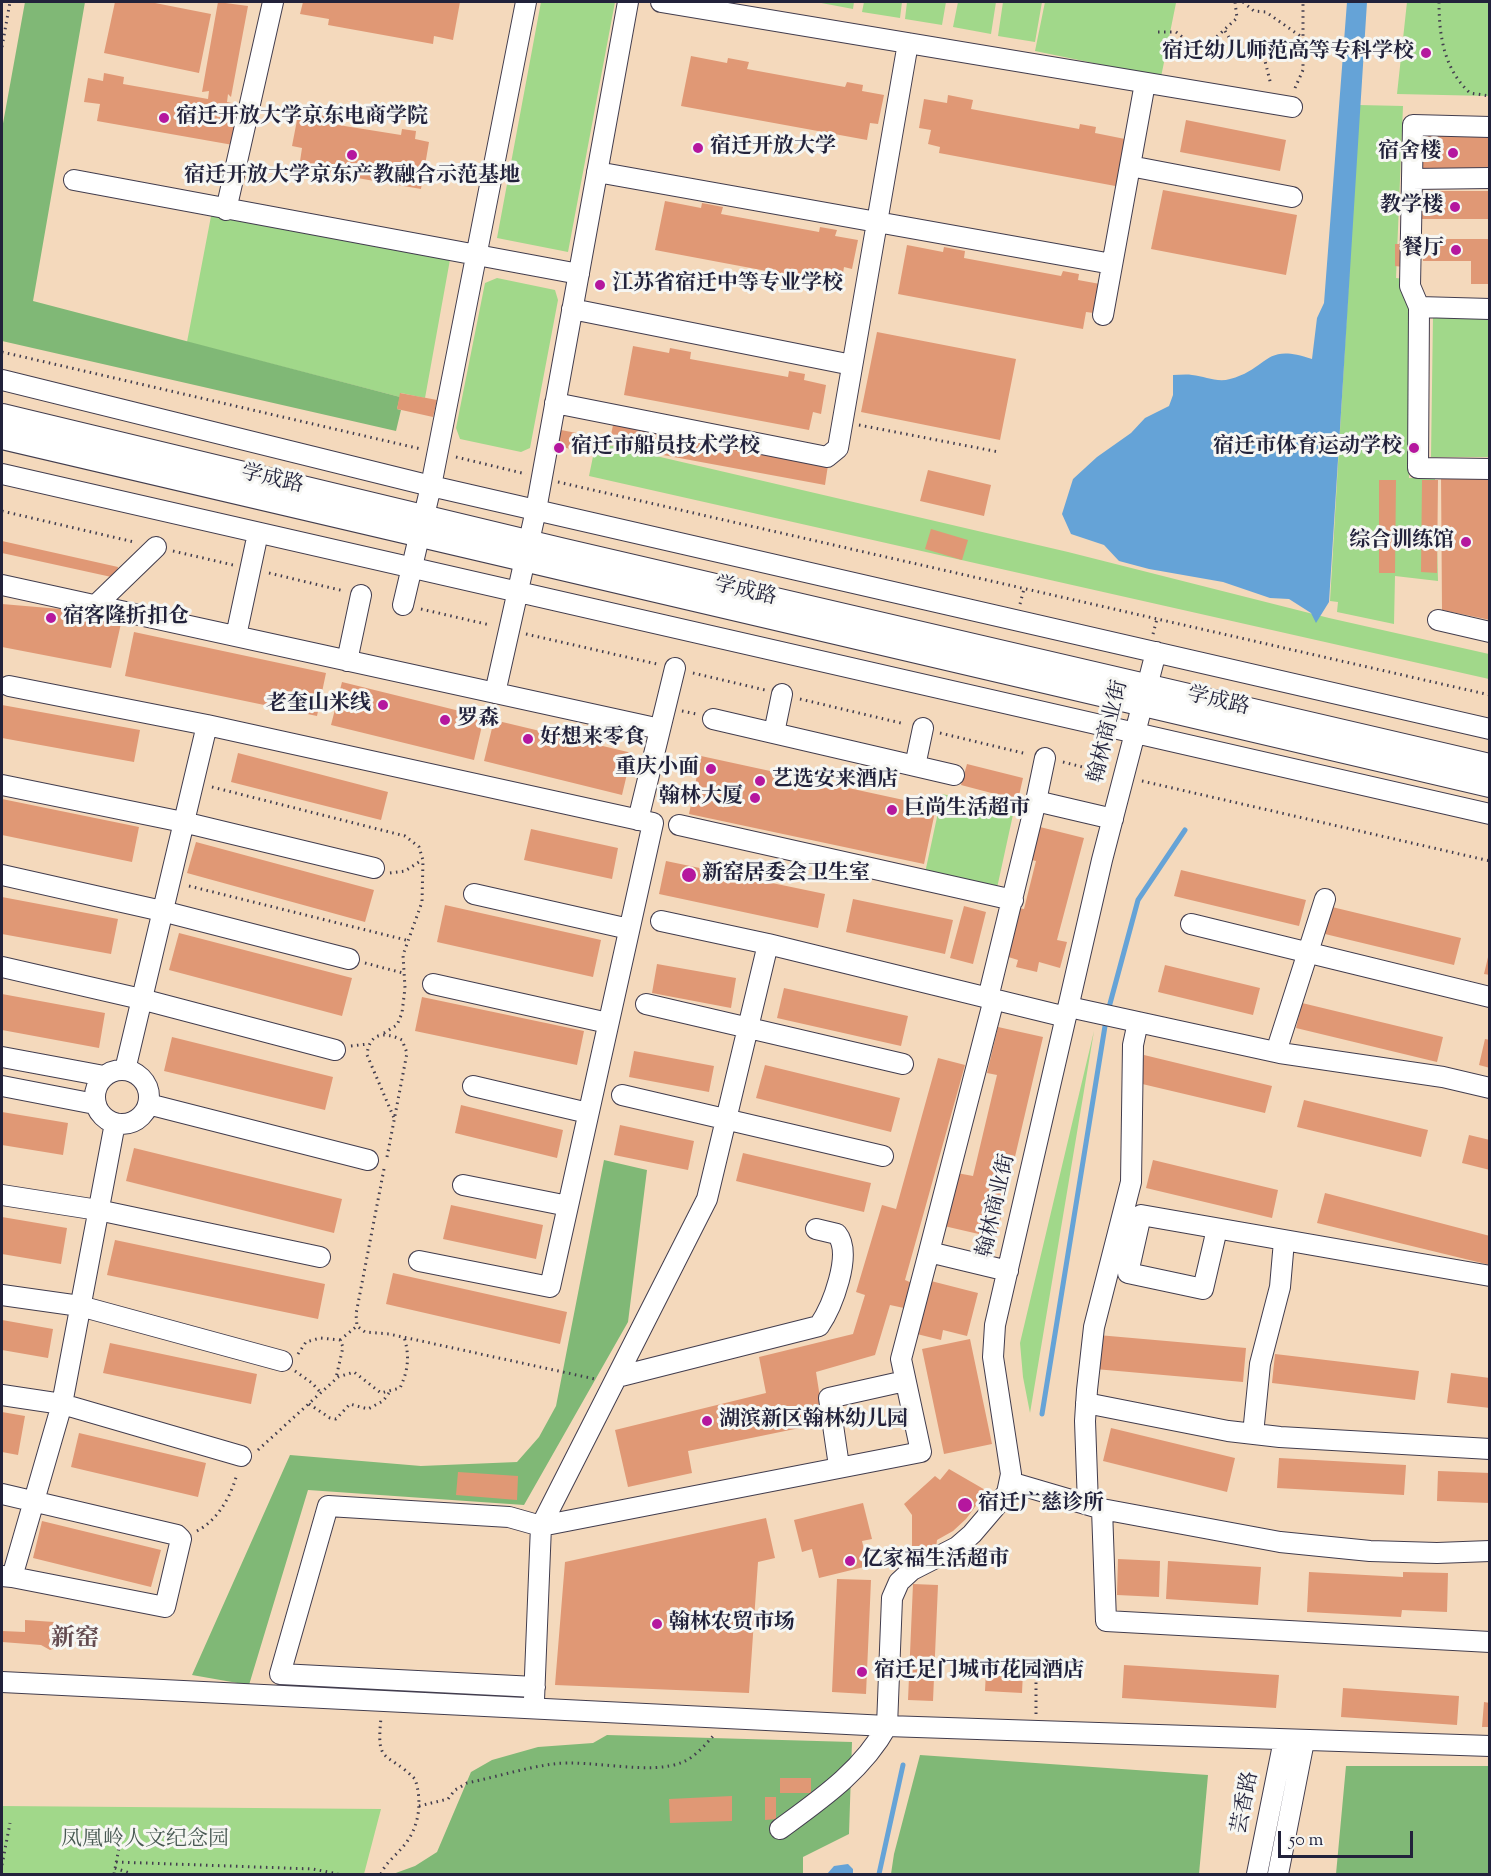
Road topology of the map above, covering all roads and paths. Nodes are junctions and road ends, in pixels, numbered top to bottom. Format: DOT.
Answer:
graph roads {
  1 [pos="10,2"];
  2 [pos="273,2"];
  3 [pos="526,2"];
  4 [pos="628,2"];
  5 [pos="661,2"];
  6 [pos="1235,2"];
  7 [pos="1243,2"];
  8 [pos="1303,2"];
  9 [pos="1439,2"];
  10 [pos="1225,31"];
  11 [pos="1158,32"];
  12 [pos="1303,38"];
  13 [pos="908,43"];
  14 [pos="2,47"];
  15 [pos="1145,83"];
  16 [pos="1490,96"];
  17 [pos="1284,106"];
  18 [pos="1490,127"];
  19 [pos="1130,166"];
  20 [pos="597,172"];
  21 [pos="1490,178"];
  22 [pos="1412,179"];
  23 [pos="74,180"];
  24 [pos="1292,197"];
  25 [pos="226,210"];
  26 [pos="877,222"];
  27 [pos="476,254"];
  28 [pos="1112,264"];
  29 [pos="579,274"];
  30 [pos="1419,307"];
  31 [pos="572,309"];
  32 [pos="1490,309"];
  33 [pos="1103,315"];
  34 [pos="2,352"];
  35 [pos="852,365"];
  36 [pos="2,380"];
  37 [pos="555,403"];
  38 [pos="2,416"];
  39 [pos="842,422"];
  40 [pos="2,437"];
  41 [pos="999,452"];
  42 [pos="438,453"];
  43 [pos="1490,468"];
  44 [pos="2,474"];
  45 [pos="542,478"];
  46 [pos="431,486"];
  47 [pos="536,510"];
  48 [pos="2,511"];
  49 [pos="422,526"];
  50 [pos="258,533"];
  51 [pos="156,547"];
  52 [pos="527,551"];
  53 [pos="411,568"];
  54 [pos="250,569"];
  55 [pos="2,585"];
  56 [pos="518,592"];
  57 [pos="361,595"];
  58 [pos="403,605"];
  59 [pos="95,606"];
  60 [pos="1438,620"];
  61 [pos="509,630"];
  62 [pos="1490,632"];
  63 [pos="236,636"];
  64 [pos="1156,652"];
  65 [pos="347,661"];
  66 [pos="675,668"];
  67 [pos="9,686"];
  68 [pos="495,693"];
  69 [pos="782,694"];
  70 [pos="1144,695"];
  71 [pos="1490,695"];
  72 [pos="665,707"];
  73 [pos="713,718"];
  74 [pos="207,725"];
  75 [pos="923,728"];
  76 [pos="660,729"];
  77 [pos="1490,729"];
  78 [pos="774,733"];
  79 [pos="1134,733"];
  80 [pos="1045,758"];
  81 [pos="915,766"];
  82 [pos="1490,766"];
  83 [pos="954,775"];
  84 [pos="1124,777"];
  85 [pos="2,785"];
  86 [pos="1490,785"];
  87 [pos="1036,801"];
  88 [pos="1490,814"];
  89 [pos="1113,819"];
  90 [pos="638,820"];
  91 [pos="183,822"];
  92 [pos="679,825"];
  93 [pos="423,860"];
  94 [pos="1490,861"];
  95 [pos="374,868"];
  96 [pos="2,876"];
  97 [pos="169,881"];
  98 [pos="474,894"];
  99 [pos="1325,899"];
  100 [pos="1013,900"];
  101 [pos="162,911"];
  102 [pos="661,921"];
  103 [pos="1191,924"];
  104 [pos="629,929"];
  105 [pos="406,940"];
  106 [pos="768,944"];
  107 [pos="1307,953"];
  108 [pos="349,959"];
  109 [pos="2,967"];
  110 [pos="403,973"];
  111 [pos="432,984"];
  112 [pos="1490,997"];
  113 [pos="141,999"];
  114 [pos="991,999"];
  115 [pos="646,1004"];
  116 [pos="1067,1012"];
  117 [pos="1131,1021"];
  118 [pos="608,1023"];
  119 [pos="748,1028"];
  120 [pos="335,1050"];
  121 [pos="1276,1053"];
  122 [pos="2,1057"];
  123 [pos="903,1064"];
  124 [pos="125,1070"];
  125 [pos="104,1076"];
  126 [pos="2,1086"];
  127 [pos="473,1086"];
  128 [pos="1490,1088"];
  129 [pos="622,1095"];
  130 [pos="95,1104"];
  131 [pos="148,1104"];
  132 [pos="588,1113"];
  133 [pos="394,1118"];
  134 [pos="726,1119"];
  135 [pos="115,1123"];
  136 [pos="883,1156"];
  137 [pos="368,1160"];
  138 [pos="463,1185"];
  139 [pos="2,1195"];
  140 [pos="568,1206"];
  141 [pos="98,1210"];
  142 [pos="1132,1214"];
  143 [pos="816,1229"];
  144 [pos="1217,1229"];
  145 [pos="1284,1241"];
  146 [pos="928,1252"];
  147 [pos="320,1257"];
  148 [pos="419,1261"];
  149 [pos="1008,1271"];
  150 [pos="1490,1276"];
  151 [pos="2,1294"];
  152 [pos="80,1306"];
  153 [pos="357,1326"];
  154 [pos="404,1337"];
  155 [pos="340,1340"];
  156 [pos="292,1364"];
  157 [pos="335,1380"];
  158 [pos="616,1380"];
  159 [pos="904,1381"];
  160 [pos="390,1392"];
  161 [pos="321,1393"];
  162 [pos="2,1395"];
  163 [pos="1086,1403"];
  164 [pos="62,1404"];
  165 [pos="309,1404"];
  166 [pos="1253,1434"];
  167 [pos="1490,1449"];
  168 [pos="241,1455"];
  169 [pos="839,1466"];
  170 [pos="1010,1482"];
  171 [pos="2,1494"];
  172 [pos="34,1500"];
  173 [pos="1095,1507"];
  174 [pos="541,1526"];
  175 [pos="181,1539"];
  176 [pos="1490,1551"];
  177 [pos="7,1576"];
  178 [pos="1490,1642"];
  179 [pos="1036,1674"];
  180 [pos="2,1682"];
  181 [pos="535,1687"];
  182 [pos="384,1701"];
  183 [pos="533,1708"];
  184 [pos="724,1718"];
  185 [pos="886,1726"];
  186 [pos="1035,1731"];
  187 [pos="1284,1740"];
  188 [pos="1304,1741"];
  189 [pos="1490,1746"];
  190 [pos="419,1806"];
  191 [pos="10,1823"];
  192 [pos="780,1829"];
  193 [pos="119,1848"];
  194 [pos="116,1862"];
  195 [pos="2,1865"];
  196 [pos="115,1868"];
  197 [pos="114,1875"];
  198 [pos="132,1875"];
  199 [pos="338,1875"];
  200 [pos="381,1875"];
  201 [pos="1257,1875"];
  202 [pos="1278,1875"];
  1 -- 14 [label="path"];
  2 -- 25 [label="street"];
  3 -- 27 [label="street"];
  4 -- 20 [label="street"];
  5 -- 13 [label="street"];
  6 -- 10 [label="path"];
  7 -- 12 [label="path"];
  8 -- 12 [label="path"];
  9 -- 16 [label="path"];
  10 -- 11 [label="path"];
  10 -- 17 [label="path"];
  12 -- 17 [label="path"];
  13 -- 15 [label="street"];
  13 -- 26 [label="street"];
  15 -- 17 [label="street"];
  15 -- 19 [label="street"];
  18 -- 22 [label="street"];
  19 -- 24 [label="street"];
  19 -- 28 [label="street"];
  20 -- 26 [label="street"];
  20 -- 29 [label="street"];
  21 -- 22 [label="street"];
  22 -- 30 [label="street"];
  23 -- 25 [label="street"];
  25 -- 27 [label="street"];
  26 -- 28 [label="street"];
  26 -- 35 [label="street"];
  27 -- 29 [label="street"];
  27 -- 42 [label="street"];
  28 -- 33 [label="street"];
  29 -- 31 [label="street"];
  30 -- 32 [label="street"];
  30 -- 43 [label="street"];
  31 -- 35 [label="street"];
  31 -- 37 [label="street"];
  34 -- 42 [label="path"];
  35 -- 39 [label="street"];
  36 -- 46 [label="street"];
  37 -- 39 [label="street"];
  37 -- 45 [label="street"];
  38 -- 49 [label="main road, 学成路"];
  39 -- 41 [label="path"];
  40 -- 49 [label="main road, 学成路"];
  42 -- 45 [label="path"];
  42 -- 46 [label="street"];
  44 -- 50 [label="street"];
  45 -- 47 [label="street"];
  45 -- 71 [label="path"];
  46 -- 47 [label="street"];
  46 -- 49 [label="street"];
  47 -- 52 [label="street"];
  47 -- 64 [label="street"];
  48 -- 51 [label="path"];
  49 -- 52 [label="main road, 学成路"];
  49 -- 53 [label="street"];
  50 -- 53 [label="street"];
  50 -- 54 [label="street"];
  51 -- 54 [label="path"];
  51 -- 59 [label="street"];
  52 -- 56 [label="street"];
  52 -- 70 [label="main road, 学成路"];
  53 -- 56 [label="street"];
  53 -- 58 [label="street"];
  54 -- 57 [label="path"];
  54 -- 63 [label="street"];
  55 -- 59 [label="street"];
  56 -- 61 [label="street"];
  56 -- 79 [label="street"];
  57 -- 65 [label="street"];
  58 -- 61 [label="path"];
  59 -- 63 [label="street"];
  60 -- 62 [label="street"];
  61 -- 66 [label="path"];
  61 -- 68 [label="street"];
  63 -- 65 [label="street"];
  64 -- 70 [label="street, 翰林商业街"];
  64 -- 77 [label="street"];
  65 -- 68 [label="street"];
  66 -- 69 [label="path"];
  66 -- 72 [label="street"];
  67 -- 74 [label="street"];
  68 -- 76 [label="street"];
  69 -- 75 [label="path"];
  69 -- 78 [label="street"];
  70 -- 79 [label="street, 翰林商业街"];
  70 -- 82 [label="main road, 学成路"];
  70 -- 86 [label="main road, 学成路"];
  72 -- 73 [label="path"];
  72 -- 76 [label="street"];
  73 -- 78 [label="street"];
  74 -- 90 [label="street"];
  74 -- 91 [label="street"];
  75 -- 80 [label="path"];
  75 -- 81 [label="street"];
  76 -- 90 [label="street"];
  78 -- 81 [label="street"];
  79 -- 84 [label="street, 翰林商业街"];
  79 -- 88 [label="street"];
  80 -- 84 [label="path"];
  80 -- 87 [label="street"];
  81 -- 83 [label="street"];
  84 -- 89 [label="street, 翰林商业街"];
  84 -- 94 [label="path"];
  85 -- 91 [label="street"];
  87 -- 89 [label="street"];
  87 -- 100 [label="street"];
  89 -- 116 [label="street, 翰林商业街"];
  90 -- 104 [label="street"];
  91 -- 95 [label="street"];
  91 -- 97 [label="street"];
  92 -- 100 [label="street"];
  93 -- 95 [label="path"];
  96 -- 101 [label="street"];
  97 -- 101 [label="street"];
  97 -- 105 [label="path"];
  98 -- 104 [label="street"];
  99 -- 107 [label="street"];
  100 -- 114 [label="street"];
  101 -- 108 [label="street"];
  101 -- 113 [label="street"];
  102 -- 106 [label="street"];
  103 -- 107 [label="street"];
  104 -- 118 [label="street"];
  106 -- 114 [label="street"];
  106 -- 119 [label="street"];
  107 -- 112 [label="street"];
  107 -- 121 [label="street"];
  108 -- 110 [label="path"];
  109 -- 113 [label="street"];
  111 -- 118 [label="street"];
  113 -- 120 [label="street"];
  113 -- 124 [label="street"];
  114 -- 116 [label="street"];
  114 -- 146 [label="street"];
  115 -- 119 [label="street"];
  116 -- 117 [label="street"];
  116 -- 149 [label="street, 翰林商业街"];
  117 -- 121 [label="street"];
  117 -- 142 [label="street"];
  118 -- 132 [label="street"];
  119 -- 123 [label="street"];
  119 -- 134 [label="street"];
  121 -- 128 [label="street"];
  122 -- 125 [label="street"];
  124 -- 125 [label="street"];
  124 -- 131 [label="street"];
  125 -- 130 [label="street"];
  126 -- 130 [label="street"];
  127 -- 132 [label="street"];
  129 -- 134 [label="street"];
  130 -- 135 [label="street"];
  131 -- 135 [label="street"];
  131 -- 137 [label="street"];
  132 -- 140 [label="street"];
  133 -- 133 [label="path"];
  133 -- 153 [label="path"];
  134 -- 136 [label="street"];
  134 -- 158 [label="street"];
  135 -- 141 [label="street"];
  138 -- 140 [label="street"];
  139 -- 141 [label="street"];
  140 -- 148 [label="street"];
  141 -- 147 [label="street"];
  141 -- 152 [label="street"];
  142 -- 144 [label="street"];
  142 -- 144 [label="street"];
  142 -- 163 [label="street"];
  143 -- 158 [label="street"];
  144 -- 145 [label="street"];
  145 -- 150 [label="street"];
  145 -- 166 [label="street"];
  146 -- 149 [label="street"];
  146 -- 159 [label="street"];
  149 -- 170 [label="street, 翰林商业街"];
  151 -- 152 [label="street"];
  152 -- 156 [label="street"];
  152 -- 164 [label="street"];
  153 -- 154 [label="path"];
  153 -- 155 [label="path"];
  154 -- 158 [label="path"];
  154 -- 160 [label="path"];
  155 -- 156 [label="path"];
  155 -- 157 [label="path"];
  156 -- 161 [label="path"];
  157 -- 160 [label="path"];
  157 -- 161 [label="path"];
  158 -- 174 [label="street"];
  159 -- 169 [label="street"];
  159 -- 169 [label="street"];
  160 -- 165 [label="path"];
  161 -- 165 [label="path"];
  162 -- 164 [label="street"];
  163 -- 166 [label="street"];
  163 -- 173 [label="street"];
  164 -- 168 [label="street"];
  164 -- 172 [label="street"];
  165 -- 168 [label="path"];
  166 -- 167 [label="street"];
  168 -- 175 [label="path"];
  169 -- 174 [label="street"];
  170 -- 173 [label="street"];
  170 -- 185 [label="street"];
  171 -- 172 [label="street"];
  172 -- 175 [label="street"];
  172 -- 177 [label="street"];
  173 -- 176 [label="street"];
  173 -- 178 [label="street"];
  174 -- 181 [label="street"];
  174 -- 181 [label="street"];
  175 -- 177 [label="street"];
  179 -- 186 [label="path"];
  180 -- 182 [label="street"];
  181 -- 183 [label="street"];
  182 -- 183 [label="street"];
  182 -- 190 [label="path"];
  183 -- 184 [label="street"];
  184 -- 185 [label="street"];
  184 -- 190 [label="path"];
  185 -- 186 [label="street"];
  185 -- 192 [label="street"];
  186 -- 187 [label="street"];
  187 -- 188 [label="street"];
  187 -- 201 [label="street, 芸香路"];
  188 -- 189 [label="street"];
  188 -- 202 [label="street, 芸香路"];
  190 -- 200 [label="path"];
  191 -- 195 [label="path"];
  193 -- 194 [label="path"];
  194 -- 196 [label="path"];
  194 -- 199 [label="path"];
  196 -- 197 [label="path"];
  196 -- 198 [label="path"];
}
